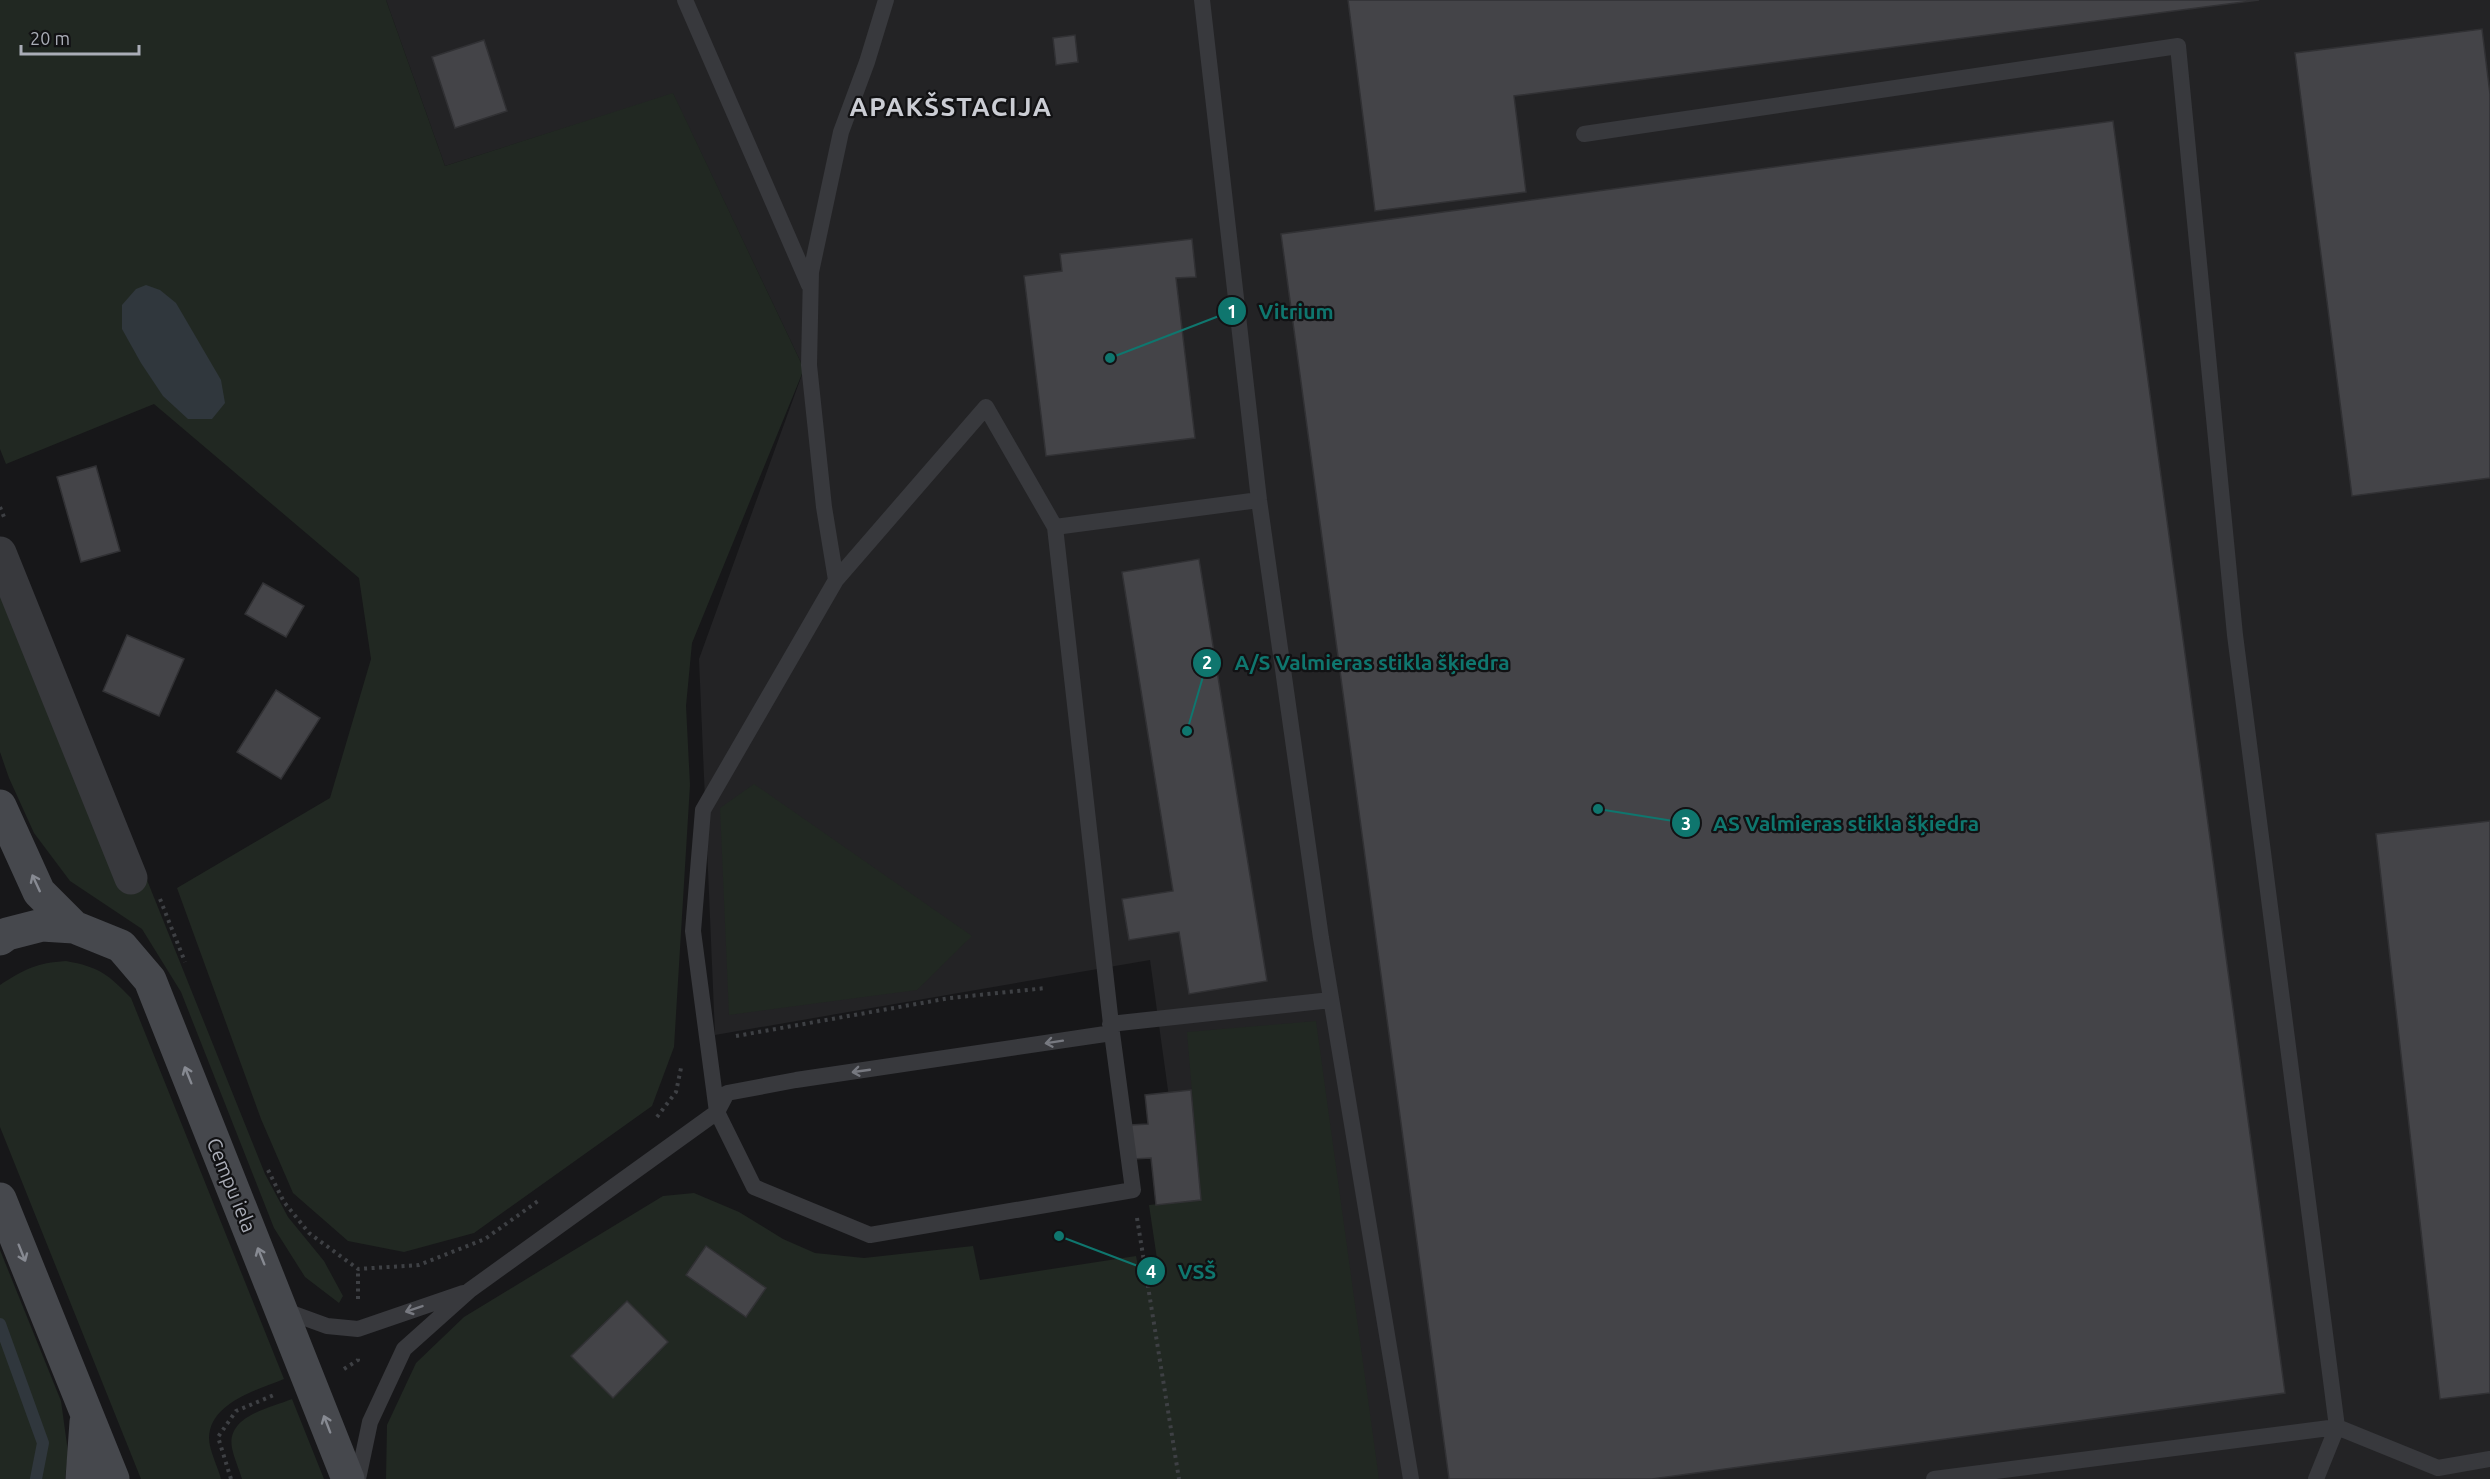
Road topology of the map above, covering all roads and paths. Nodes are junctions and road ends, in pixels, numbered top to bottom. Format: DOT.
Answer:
graph roads {
  1 [pos="685,0"];
  2 [pos="886,0"];
  3 [pos="1202,0"];
  4 [pos="1584,134"];
  5 [pos="810,289"];
  6 [pos="1259,500"];
  7 [pos="1055,527"];
  8 [pos="0,554"];
  9 [pos="836,580"];
  10 [pos="0,806"];
  11 [pos="131,878"];
  12 [pos="74,927"];
  13 [pos="0,939"];
  14 [pos="1046,988"];
  15 [pos="1331,1000"];
  16 [pos="1111,1028"];
  17 [pos="741,1035"];
  18 [pos="682,1061"];
  19 [pos="717,1112"];
  20 [pos="655,1120"];
  21 [pos="1133,1190"];
  22 [pos="0,1199"];
  23 [pos="541,1200"];
  24 [pos="470,1290"];
  25 [pos="358,1308"];
  26 [pos="283,1310"];
  27 [pos="283,1391"];
  28 [pos="86,1411"];
  29 [pos="2337,1427"];
  30 [pos="2490,1459"];
  31 [pos="82,1479"];
  32 [pos="113,1479"];
  33 [pos="231,1479"];
  34 [pos="348,1479"];
  35 [pos="358,1479"];
  36 [pos="1179,1479"];
  37 [pos="1411,1479"];
  38 [pos="1934,1479"];
  39 [pos="2316,1479"];
  1 -- 5 [label="lane"];
  2 -- 5 [label="lane"];
  3 -- 6 [label="lane"];
  4 -- 29 [label="lane"];
  5 -- 9 [label="lane"];
  6 -- 7 [label="lane"];
  6 -- 15 [label="lane"];
  7 -- 9 [label="lane"];
  7 -- 16 [label="lane"];
  8 -- 11 [label="street"];
  9 -- 19 [label="lane"];
  12 -- 10 [label="main road, Cempu iela, one-way"];
  12 -- 13 [label="main road, Cempu iela"];
  26 -- 12 [label="main road, Cempu iela, one-way"];
  14 -- 17 [label="path"];
  15 -- 16 [label="lane"];
  15 -- 37 [label="lane"];
  16 -- 19 [label="lane, one-way"];
  16 -- 21 [label="lane"];
  18 -- 20 [label="path"];
  19 -- 21 [label="lane"];
  19 -- 24 [label="lane"];
  21 -- 36 [label="path"];
  22 -- 28 [label="main road, one-way"];
  23 -- 25 [label="path"];
  24 -- 26 [label="lane, one-way"];
  24 -- 35 [label="lane"];
  34 -- 26 [label="main road, Cempu iela, one-way"];
  27 -- 33 [label="path"];
  28 -- 31 [label="main road"];
  28 -- 32 [label="main road"];
  29 -- 30 [label="lane"];
  29 -- 38 [label="lane"];
  29 -- 39 [label="lane"];
}
